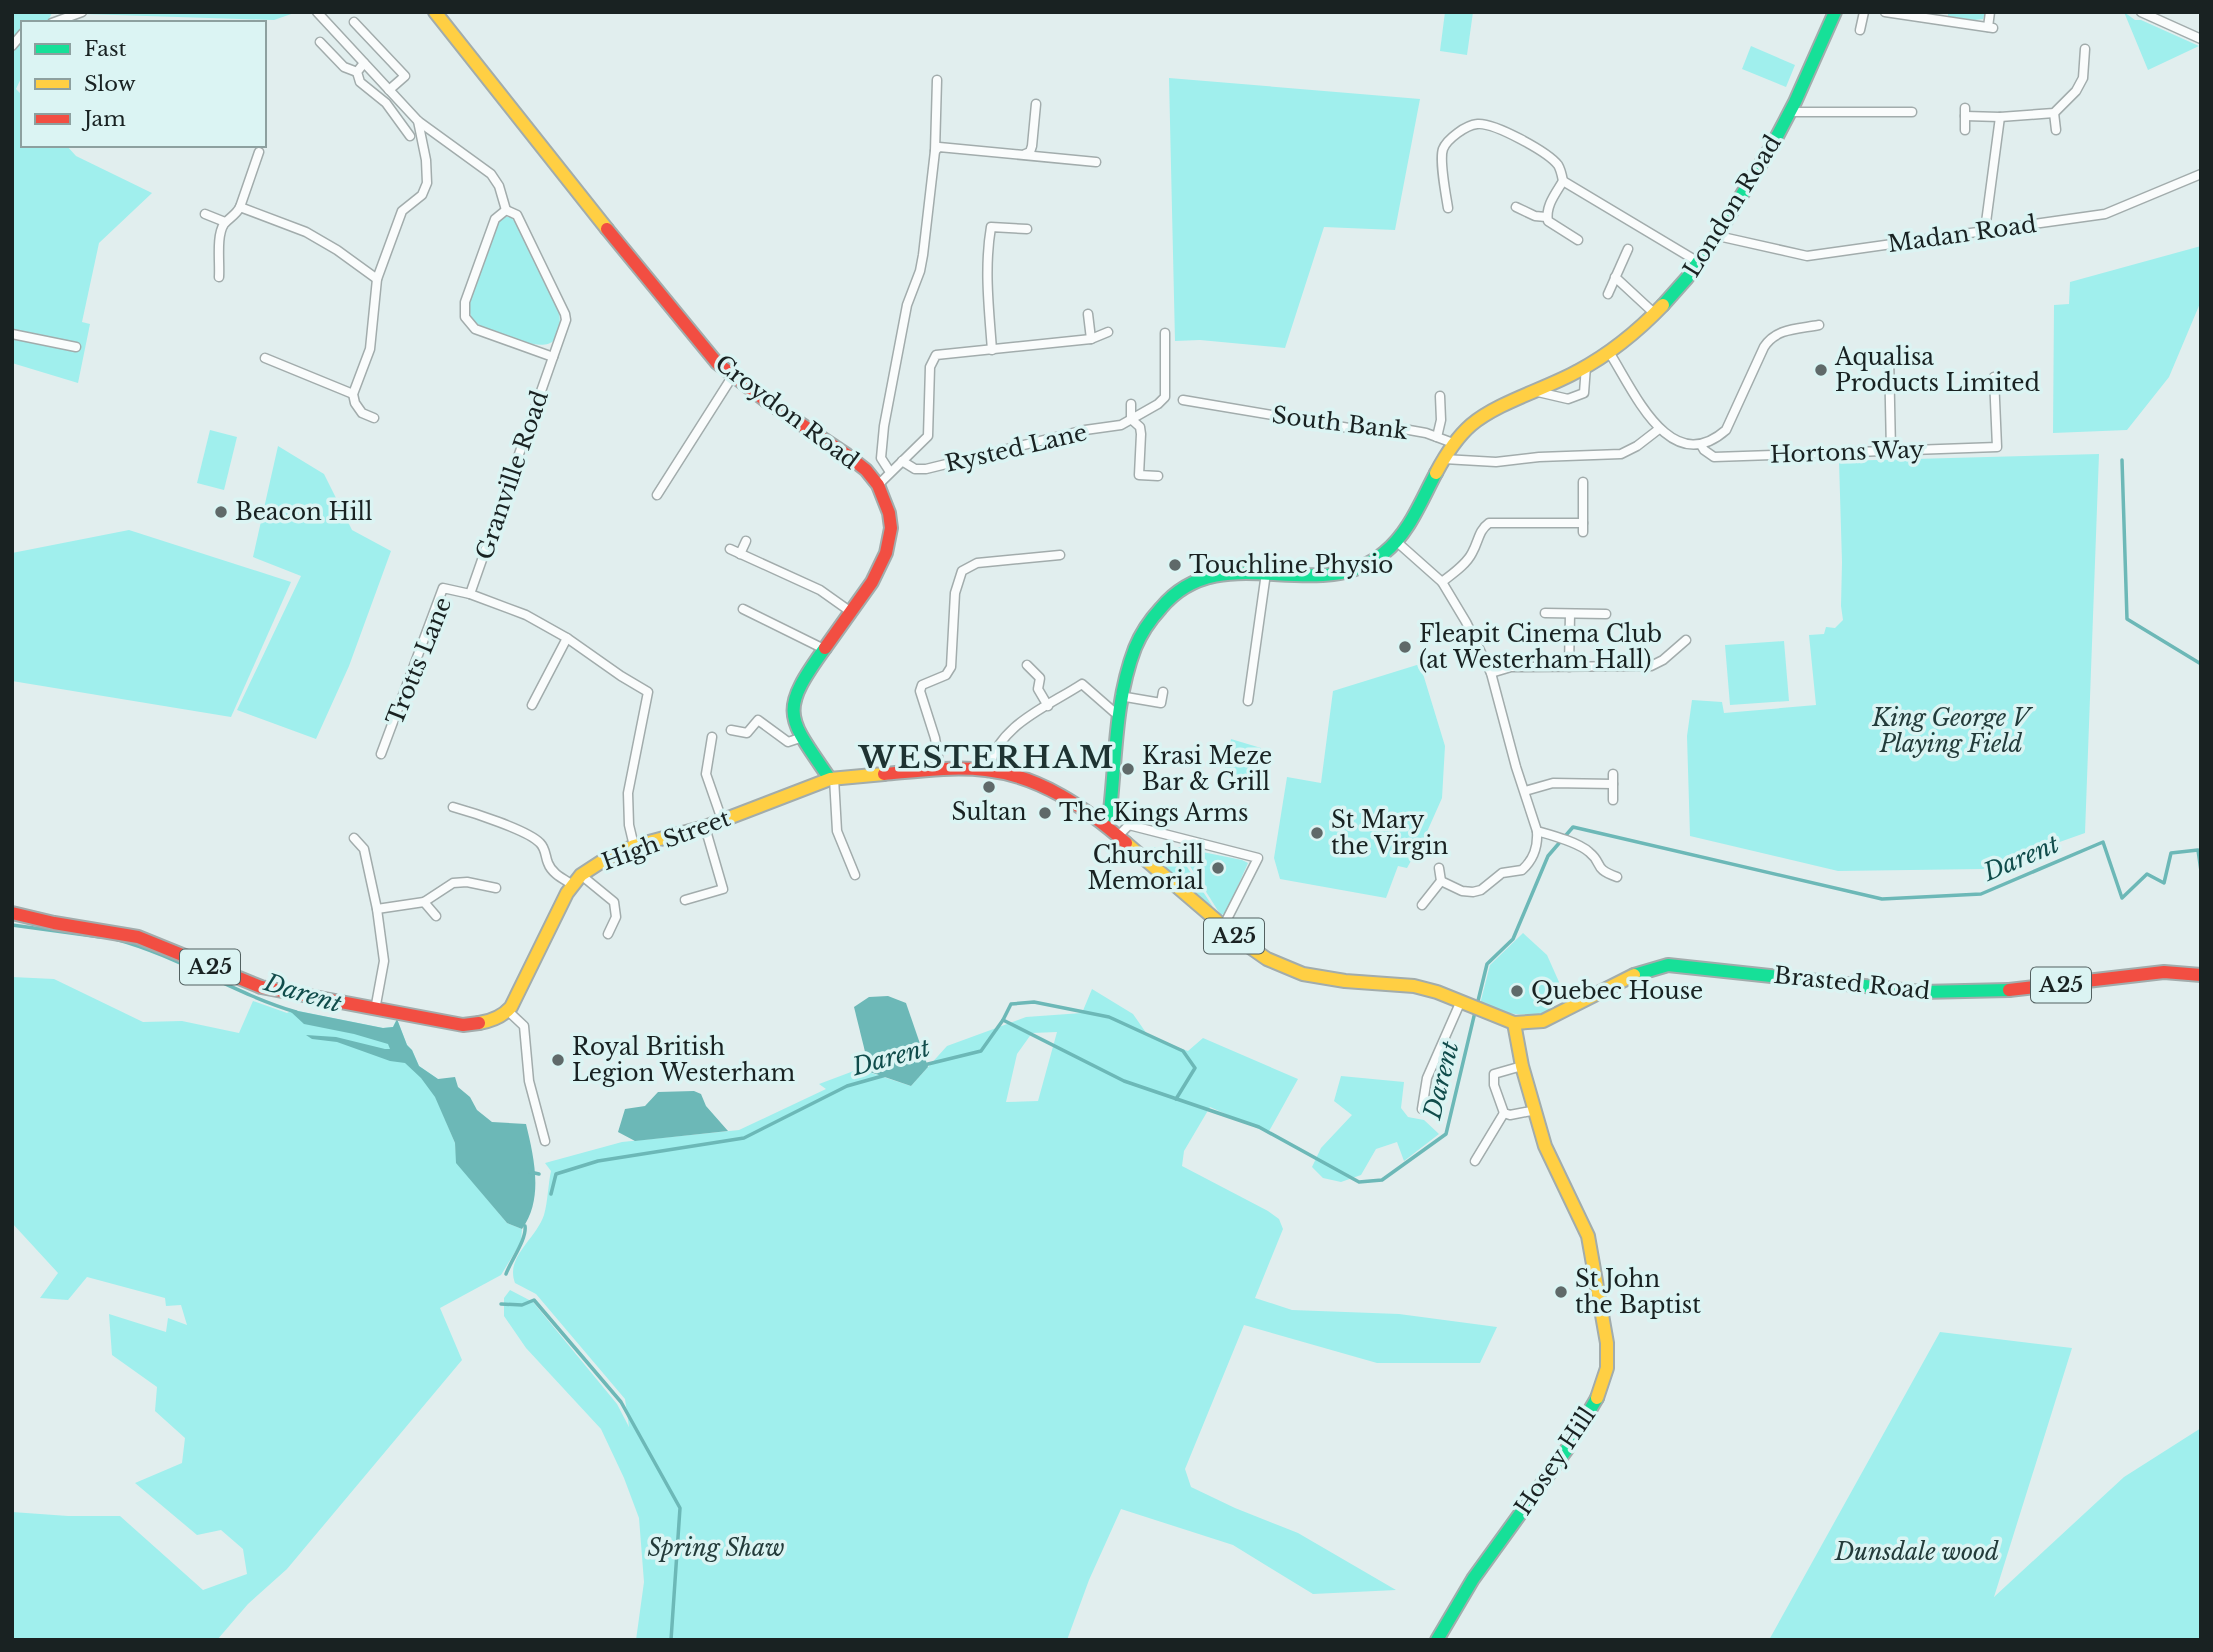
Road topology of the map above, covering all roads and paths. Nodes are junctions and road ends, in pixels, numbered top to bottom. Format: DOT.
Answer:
graph roads {
  1 [pos="82,12"];
  2 [pos="317,12"];
  3 [pos="435,12"];
  4 [pos="1835,12"];
  5 [pos="1864,12"];
  6 [pos="1885,12"];
  7 [pos="1990,12"];
  8 [pos="2141,12"];
  9 [pos="57,21"];
  10 [pos="354,22"];
  11 [pos="1860,30"];
  12 [pos="2201,39"];
  13 [pos="320,42"];
  14 [pos="2085,49"];
  15 [pos="364,63"];
  16 [pos="357,72"];
  17 [pos="937,80"];
  18 [pos="389,90"];
  19 [pos="1036,104"];
  20 [pos="1912,112"];
  21 [pos="1790,113"];
  22 [pos="2054,113"];
  23 [pos="2000,117"];
  24 [pos="418,121"];
  25 [pos="1965,130"];
  26 [pos="2056,130"];
  27 [pos="410,136"];
  28 [pos="934,151"];
  29 [pos="259,152"];
  30 [pos="1022,154"];
  31 [pos="1096,162"];
  32 [pos="2201,174"];
  33 [pos="1563,181"];
  34 [pos="240,207"];
  35 [pos="1516,207"];
  36 [pos="1448,208"];
  37 [pos="506,210"];
  38 [pos="205,214"];
  39 [pos="1546,217"];
  40 [pos="225,222"];
  41 [pos="1027,229"];
  42 [pos="1985,230"];
  43 [pos="1718,236"];
  44 [pos="1578,240"];
  45 [pos="1628,248"];
  46 [pos="1700,263"];
  47 [pos="219,277"];
  48 [pos="1615,277"];
  49 [pos="377,279"];
  50 [pos="1608,293"];
  51 [pos="1088,314"];
  52 [pos="1654,314"];
  53 [pos="1819,325"];
  54 [pos="1108,332"];
  55 [pos="1165,332"];
  56 [pos="12,334"];
  57 [pos="1091,339"];
  58 [pos="76,347"];
  59 [pos="992,350"];
  60 [pos="1609,352"];
  61 [pos="1889,356"];
  62 [pos="554,357"];
  63 [pos="265,358"];
  64 [pos="1586,366"];
  65 [pos="732,377"];
  66 [pos="1994,377"];
  67 [pos="1536,391"];
  68 [pos="352,394"];
  69 [pos="1440,396"];
  70 [pos="1183,400"];
  71 [pos="1131,404"];
  72 [pos="374,418"];
  73 [pos="1131,419"];
  74 [pos="1659,429"];
  75 [pos="1437,437"];
  76 [pos="1453,443"];
  77 [pos="1702,445"];
  78 [pos="1891,451"];
  79 [pos="1444,459"];
  80 [pos="902,461"];
  81 [pos="890,472"];
  82 [pos="1158,476"];
  83 [pos="1583,482"];
  84 [pos="878,485"];
  85 [pos="657,495"];
  86 [pos="1583,523"];
  87 [pos="1583,533"];
  88 [pos="746,541"];
  89 [pos="1397,542"];
  90 [pos="730,549"];
  91 [pos="740,554"];
  92 [pos="1060,555"];
  93 [pos="1266,573"];
  94 [pos="1442,582"];
  95 [pos="470,594"];
  96 [pos="743,609"];
  97 [pos="851,612"];
  98 [pos="1545,613"];
  99 [pos="1570,614"];
  100 [pos="1606,614"];
  101 [pos="566,638"];
  102 [pos="1686,640"];
  103 [pos="824,649"];
  104 [pos="1027,664"];
  105 [pos="1569,667"];
  106 [pos="1491,673"];
  107 [pos="1163,692"];
  108 [pos="1120,696"];
  109 [pos="1248,701"];
  110 [pos="532,705"];
  111 [pos="1048,706"];
  112 [pos="1118,712"];
  113 [pos="731,730"];
  114 [pos="712,737"];
  115 [pos="800,738"];
  116 [pos="382,754"];
  117 [pos="940,769"];
  118 [pos="988,771"];
  119 [pos="1613,774"];
  120 [pos="832,778"];
  121 [pos="1613,784"];
  122 [pos="1525,791"];
  123 [pos="1613,800"];
  124 [pos="453,807"];
  125 [pos="722,820"];
  126 [pos="1102,822"];
  127 [pos="705,827"];
  128 [pos="1537,831"];
  129 [pos="1118,836"];
  130 [pos="354,838"];
  131 [pos="634,846"];
  132 [pos="1439,868"];
  133 [pos="855,875"];
  134 [pos="1617,877"];
  135 [pos="577,880"];
  136 [pos="1441,881"];
  137 [pos="496,888"];
  138 [pos="685,900"];
  139 [pos="424,902"];
  140 [pos="1422,905"];
  141 [pos="377,909"];
  142 [pos="12,913"];
  143 [pos="436,916"];
  144 [pos="1223,928"];
  145 [pos="608,934"];
  146 [pos="2201,975"];
  147 [pos="1460,1003"];
  148 [pos="375,1010"];
  149 [pos="508,1011"];
  150 [pos="1514,1023"];
  151 [pos="1522,1066"];
  152 [pos="1422,1109"];
  153 [pos="1536,1110"];
  154 [pos="1504,1113"];
  155 [pos="545,1141"];
  156 [pos="1475,1161"];
  157 [pos="1437,1640"];
  1 -- 9 [label="street"];
  2 -- 15 [label="street, Granville Road"];
  3 -- 65 [label="main road, Croydon Road"];
  4 -- 21 [label="main road, London Road"];
  5 -- 11 [label="street"];
  6 -- 7 [label="street"];
  8 -- 12 [label="street"];
  10 -- 18 [label="street"];
  13 -- 16 [label="street"];
  14 -- 22 [label="street"];
  15 -- 16 [label="street"];
  15 -- 18 [label="street, Granville Road"];
  16 -- 27 [label="street"];
  17 -- 28 [label="street"];
  18 -- 24 [label="street, Granville Road"];
  19 -- 30 [label="street"];
  20 -- 21 [label="street"];
  21 -- 43 [label="main road, London Road"];
  22 -- 23 [label="street"];
  22 -- 26 [label="street"];
  23 -- 25 [label="street"];
  23 -- 42 [label="street"];
  24 -- 37 [label="street, Granville Road"];
  24 -- 49 [label="street"];
  28 -- 30 [label="street"];
  28 -- 81 [label="street"];
  29 -- 34 [label="street"];
  30 -- 31 [label="street"];
  32 -- 42 [label="street, Madan Road"];
  33 -- 36 [label="street"];
  33 -- 39 [label="street"];
  33 -- 46 [label="street"];
  34 -- 40 [label="street"];
  34 -- 49 [label="street"];
  35 -- 39 [label="street"];
  37 -- 62 [label="street, Granville Road"];
  37 -- 62 [label="street"];
  38 -- 40 [label="street"];
  39 -- 44 [label="street"];
  40 -- 47 [label="street"];
  41 -- 59 [label="street"];
  42 -- 43 [label="street, Madan Road"];
  43 -- 46 [label="main road, London Road"];
  45 -- 48 [label="street"];
  46 -- 52 [label="main road, London Road"];
  48 -- 50 [label="street"];
  48 -- 52 [label="street"];
  49 -- 68 [label="street"];
  51 -- 57 [label="street"];
  52 -- 60 [label="main road, London Road"];
  53 -- 77 [label="street"];
  54 -- 57 [label="street"];
  55 -- 73 [label="street, Rysted Lane"];
  56 -- 58 [label="street"];
  57 -- 59 [label="street"];
  59 -- 80 [label="street"];
  60 -- 64 [label="main road, London Road"];
  60 -- 74 [label="street"];
  61 -- 78 [label="street"];
  62 -- 95 [label="street, Granville Road"];
  63 -- 68 [label="street"];
  64 -- 67 [label="main road, London Road"];
  64 -- 67 [label="street"];
  65 -- 84 [label="main road, Croydon Road"];
  65 -- 85 [label="street"];
  66 -- 78 [label="street, Hortons Way"];
  67 -- 76 [label="main road, London Road"];
  68 -- 72 [label="street"];
  69 -- 75 [label="street"];
  70 -- 75 [label="street, South Bank"];
  71 -- 73 [label="street"];
  73 -- 80 [label="street, Rysted Lane"];
  73 -- 82 [label="street"];
  74 -- 77 [label="street, Hortons Way"];
  74 -- 79 [label="street"];
  75 -- 76 [label="street, South Bank"];
  76 -- 79 [label="main road, London Road"];
  77 -- 78 [label="street, Hortons Way"];
  79 -- 89 [label="main road, London Road"];
  80 -- 81 [label="street"];
  81 -- 84 [label="street"];
  83 -- 86 [label="street"];
  84 -- 97 [label="main road, Croydon Road"];
  86 -- 87 [label="street"];
  86 -- 94 [label="street"];
  88 -- 91 [label="street"];
  89 -- 93 [label="main road, London Road"];
  89 -- 94 [label="street"];
  90 -- 91 [label="street"];
  91 -- 97 [label="street"];
  92 -- 117 [label="street"];
  93 -- 108 [label="main road, London Road"];
  93 -- 109 [label="street"];
  94 -- 106 [label="street"];
  95 -- 101 [label="street"];
  95 -- 116 [label="street, Trotts Lane"];
  96 -- 103 [label="street"];
  97 -- 103 [label="main road, Croydon Road"];
  98 -- 99 [label="street"];
  99 -- 100 [label="street"];
  99 -- 105 [label="street"];
  101 -- 110 [label="street"];
  101 -- 131 [label="street"];
  102 -- 105 [label="street"];
  103 -- 115 [label="main road, Croydon Road"];
  104 -- 111 [label="street"];
  105 -- 106 [label="street"];
  106 -- 122 [label="street"];
  107 -- 108 [label="street"];
  108 -- 112 [label="main road, London Road"];
  111 -- 112 [label="street"];
  111 -- 118 [label="street"];
  112 -- 126 [label="main road, London Road"];
  113 -- 115 [label="street"];
  114 -- 125 [label="street"];
  115 -- 120 [label="main road, Croydon Road"];
  117 -- 118 [label="main road, A25"];
  117 -- 120 [label="main road, A25"];
  118 -- 126 [label="main road, A25"];
  119 -- 121 [label="street"];
  120 -- 125 [label="main road, High Street / A25"];
  120 -- 133 [label="street"];
  121 -- 122 [label="street"];
  121 -- 123 [label="street"];
  122 -- 128 [label="street"];
  124 -- 135 [label="street"];
  125 -- 127 [label="main road, High Street / A25"];
  126 -- 129 [label="main road, A25"];
  127 -- 131 [label="main road, High Street / A25"];
  127 -- 138 [label="street"];
  128 -- 134 [label="street"];
  128 -- 136 [label="street"];
  129 -- 144 [label="main road, A25"];
  129 -- 144 [label="street"];
  130 -- 141 [label="street"];
  131 -- 135 [label="main road, High Street / A25"];
  132 -- 136 [label="street"];
  135 -- 145 [label="street"];
  135 -- 149 [label="main road, High Street / A25"];
  136 -- 140 [label="street"];
  137 -- 139 [label="street"];
  139 -- 141 [label="street"];
  139 -- 143 [label="street"];
  141 -- 148 [label="street"];
  142 -- 148 [label="main road, A25"];
  144 -- 147 [label="main road, A25"];
  146 -- 150 [label="main road, Brasted Road / A25"];
  147 -- 150 [label="main road, A25"];
  147 -- 152 [label="street"];
  148 -- 149 [label="main road, A25"];
  149 -- 155 [label="street"];
  150 -- 151 [label="main road, Hosey Hill"];
  151 -- 153 [label="main road, Hosey Hill"];
  151 -- 154 [label="street"];
  153 -- 154 [label="street"];
  153 -- 157 [label="main road, Hosey Hill"];
  154 -- 156 [label="street"];
}
